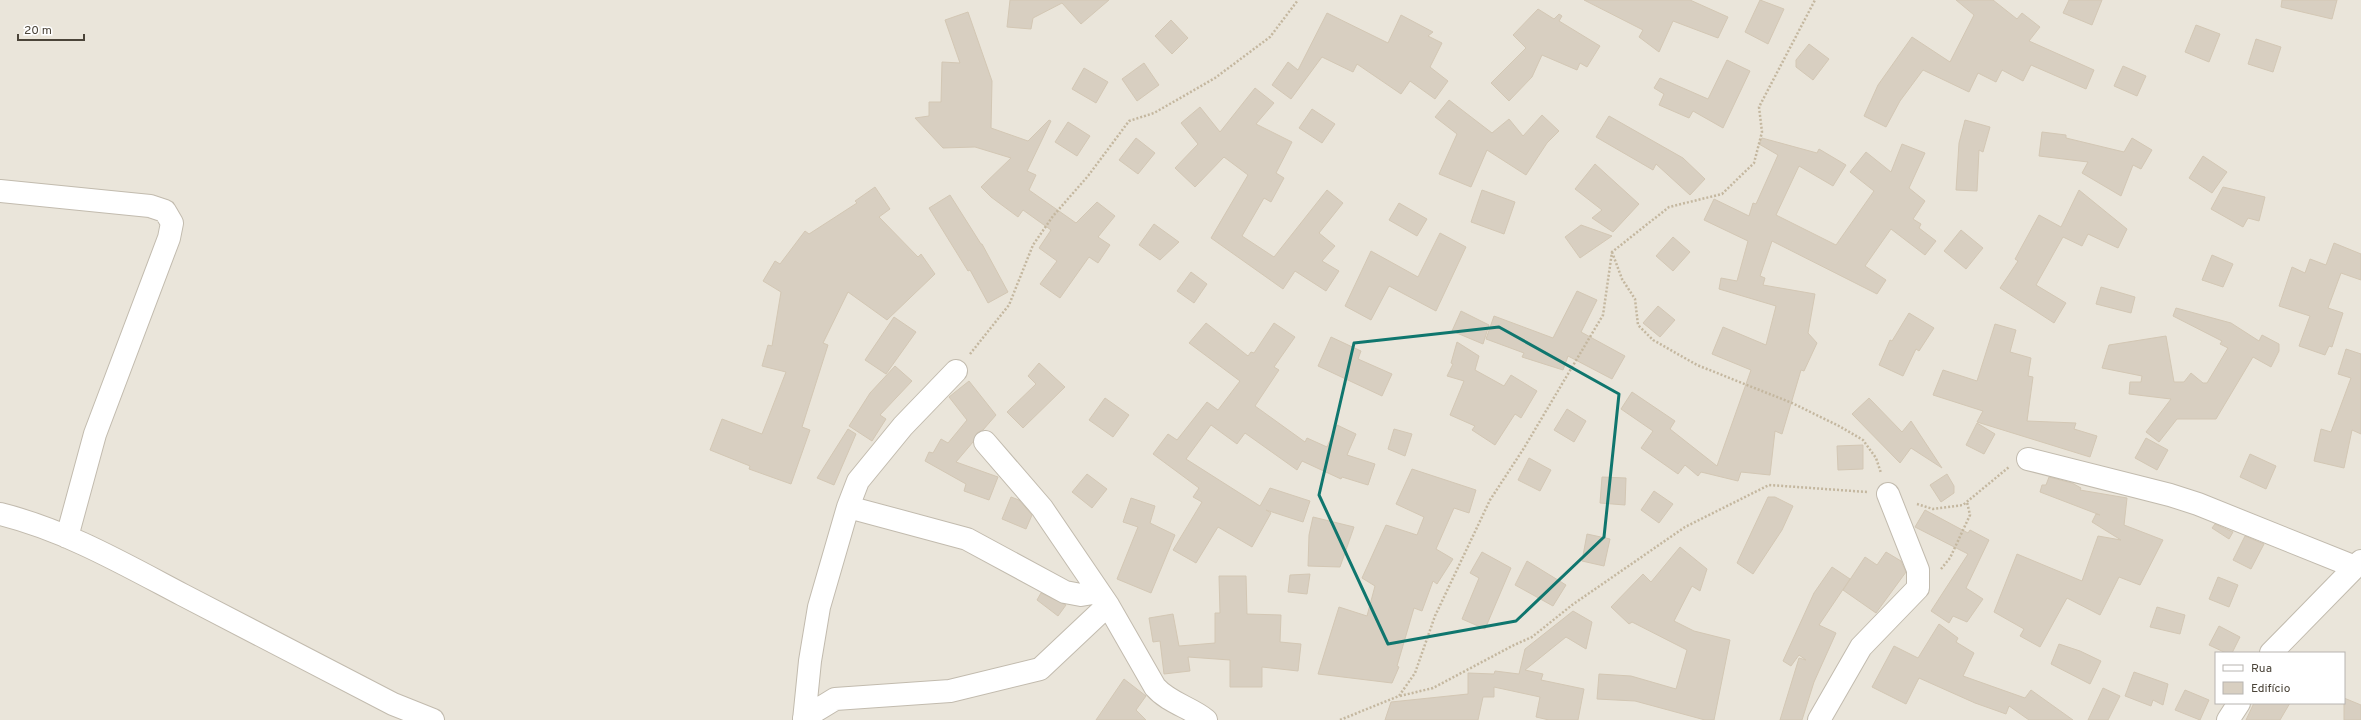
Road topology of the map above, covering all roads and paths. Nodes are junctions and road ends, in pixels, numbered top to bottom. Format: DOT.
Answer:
graph roads {
  1 [pos="1298,0"];
  2 [pos="1815,0"];
  3 [pos="0,191"];
  4 [pos="1612,252"];
  5 [pos="956,371"];
  6 [pos="985,442"];
  7 [pos="2028,459"];
  8 [pos="1888,494"];
  9 [pos="1967,502"];
  10 [pos="848,507"];
  11 [pos="0,514"];
  12 [pos="68,537"];
  13 [pos="2358,564"];
  14 [pos="1918,588"];
  15 [pos="1104,598"];
  16 [pos="2272,652"];
  17 [pos="1399,696"];
  18 [pos="2238,704"];
  19 [pos="390,712"];
  20 [pos="804,719"];
  21 [pos="433,720"];
  22 [pos="1206,720"];
  23 [pos="1340,720"];
  24 [pos="1819,720"];
  25 [pos="2228,720"];
  1 -- 5 [label="path"];
  2 -- 4 [label="path"];
  3 -- 12 [label="street"];
  4 -- 8 [label="path"];
  4 -- 17 [label="path"];
  5 -- 10 [label="street"];
  6 -- 15 [label="street"];
  7 -- 9 [label="path"];
  7 -- 13 [label="street"];
  8 -- 9 [label="path"];
  8 -- 14 [label="street"];
  8 -- 17 [label="path"];
  9 -- 14 [label="path"];
  10 -- 15 [label="street"];
  10 -- 20 [label="street"];
  11 -- 12 [label="street"];
  12 -- 19 [label="street"];
  13 -- 16 [label="street"];
  14 -- 24 [label="street"];
  15 -- 20 [label="street"];
  15 -- 22 [label="street"];
  17 -- 23 [label="path"];
  18 -- 25 [label="street"];
  19 -- 21 [label="street"];
}
